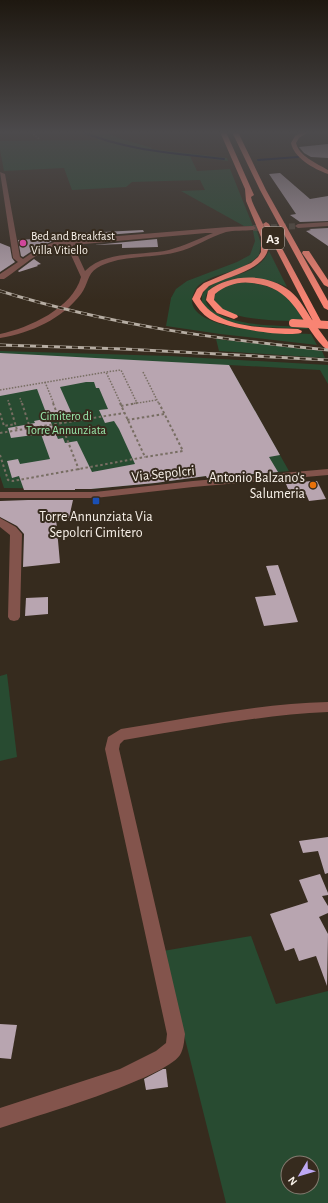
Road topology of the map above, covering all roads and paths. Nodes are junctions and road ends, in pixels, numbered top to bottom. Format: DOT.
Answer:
graph roads {
  1 [pos="5,188"];
  2 [pos="263,188"];
  3 [pos="248,189"];
  4 [pos="279,219"];
  5 [pos="298,226"];
  6 [pos="328,226"];
  7 [pos="253,228"];
  8 [pos="228,230"];
  9 [pos="70,242"];
  10 [pos="22,262"];
  11 [pos="84,276"];
  12 [pos="1,277"];
  13 [pos="328,285"];
  14 [pos="328,308"];
  15 [pos="328,325"];
  16 [pos="295,327"];
  17 [pos="328,332"];
  18 [pos="0,336"];
  19 [pos="328,342"];
  20 [pos="328,347"];
  21 [pos="106,372"];
  22 [pos="143,372"];
  23 [pos="45,382"];
  24 [pos="0,390"];
  25 [pos="20,398"];
  26 [pos="8,400"];
  27 [pos="157,400"];
  28 [pos="137,403"];
  29 [pos="121,406"];
  30 [pos="0,413"];
  31 [pos="124,413"];
  32 [pos="164,414"];
  33 [pos="127,420"];
  34 [pos="61,423"];
  35 [pos="16,424"];
  36 [pos="30,428"];
  37 [pos="17,430"];
  38 [pos="0,433"];
  39 [pos="0,455"];
  40 [pos="145,458"];
  41 [pos="79,470"];
  42 [pos="328,472"];
  43 [pos="1,494"];
  44 [pos="0,522"];
  45 [pos="14,617"];
  46 [pos="328,707"];
  47 [pos="0,1118"];
  1 -- 10 [label="street"];
  2 -- 4 [label="highway, A3"];
  3 -- 16 [label="highway"];
  3 -- 19 [label="highway, A3"];
  4 -- 13 [label="highway"];
  4 -- 14 [label="highway, A3"];
  5 -- 6 [label="street"];
  7 -- 8 [label="street"];
  8 -- 9 [label="street"];
  8 -- 11 [label="street"];
  9 -- 10 [label="street"];
  9 -- 11 [label="street"];
  10 -- 12 [label="street"];
  11 -- 18 [label="street"];
  15 -- 16 [label="highway, bridge"];
  16 -- 17 [label="highway"];
  16 -- 20 [label="highway"];
  21 -- 23 [label="path"];
  21 -- 28 [label="path"];
  21 -- 29 [label="path"];
  22 -- 27 [label="path"];
  23 -- 24 [label="path"];
  23 -- 34 [label="path"];
  25 -- 36 [label="path"];
  26 -- 35 [label="path"];
  27 -- 28 [label="path"];
  27 -- 32 [label="path"];
  28 -- 29 [label="path"];
  29 -- 31 [label="path"];
  30 -- 35 [label="path"];
  31 -- 33 [label="path"];
  31 -- 34 [label="path"];
  32 -- 33 [label="path"];
  32 -- 40 [label="path"];
  33 -- 40 [label="path"];
  34 -- 36 [label="path"];
  34 -- 41 [label="path"];
  35 -- 37 [label="path"];
  36 -- 37 [label="path"];
  37 -- 38 [label="path"];
  39 -- 41 [label="path"];
  40 -- 41 [label="path"];
  42 -- 43 [label="street, Via Sepolcri"];
  44 -- 45 [label="street"];
  46 -- 47 [label="street"];
}
